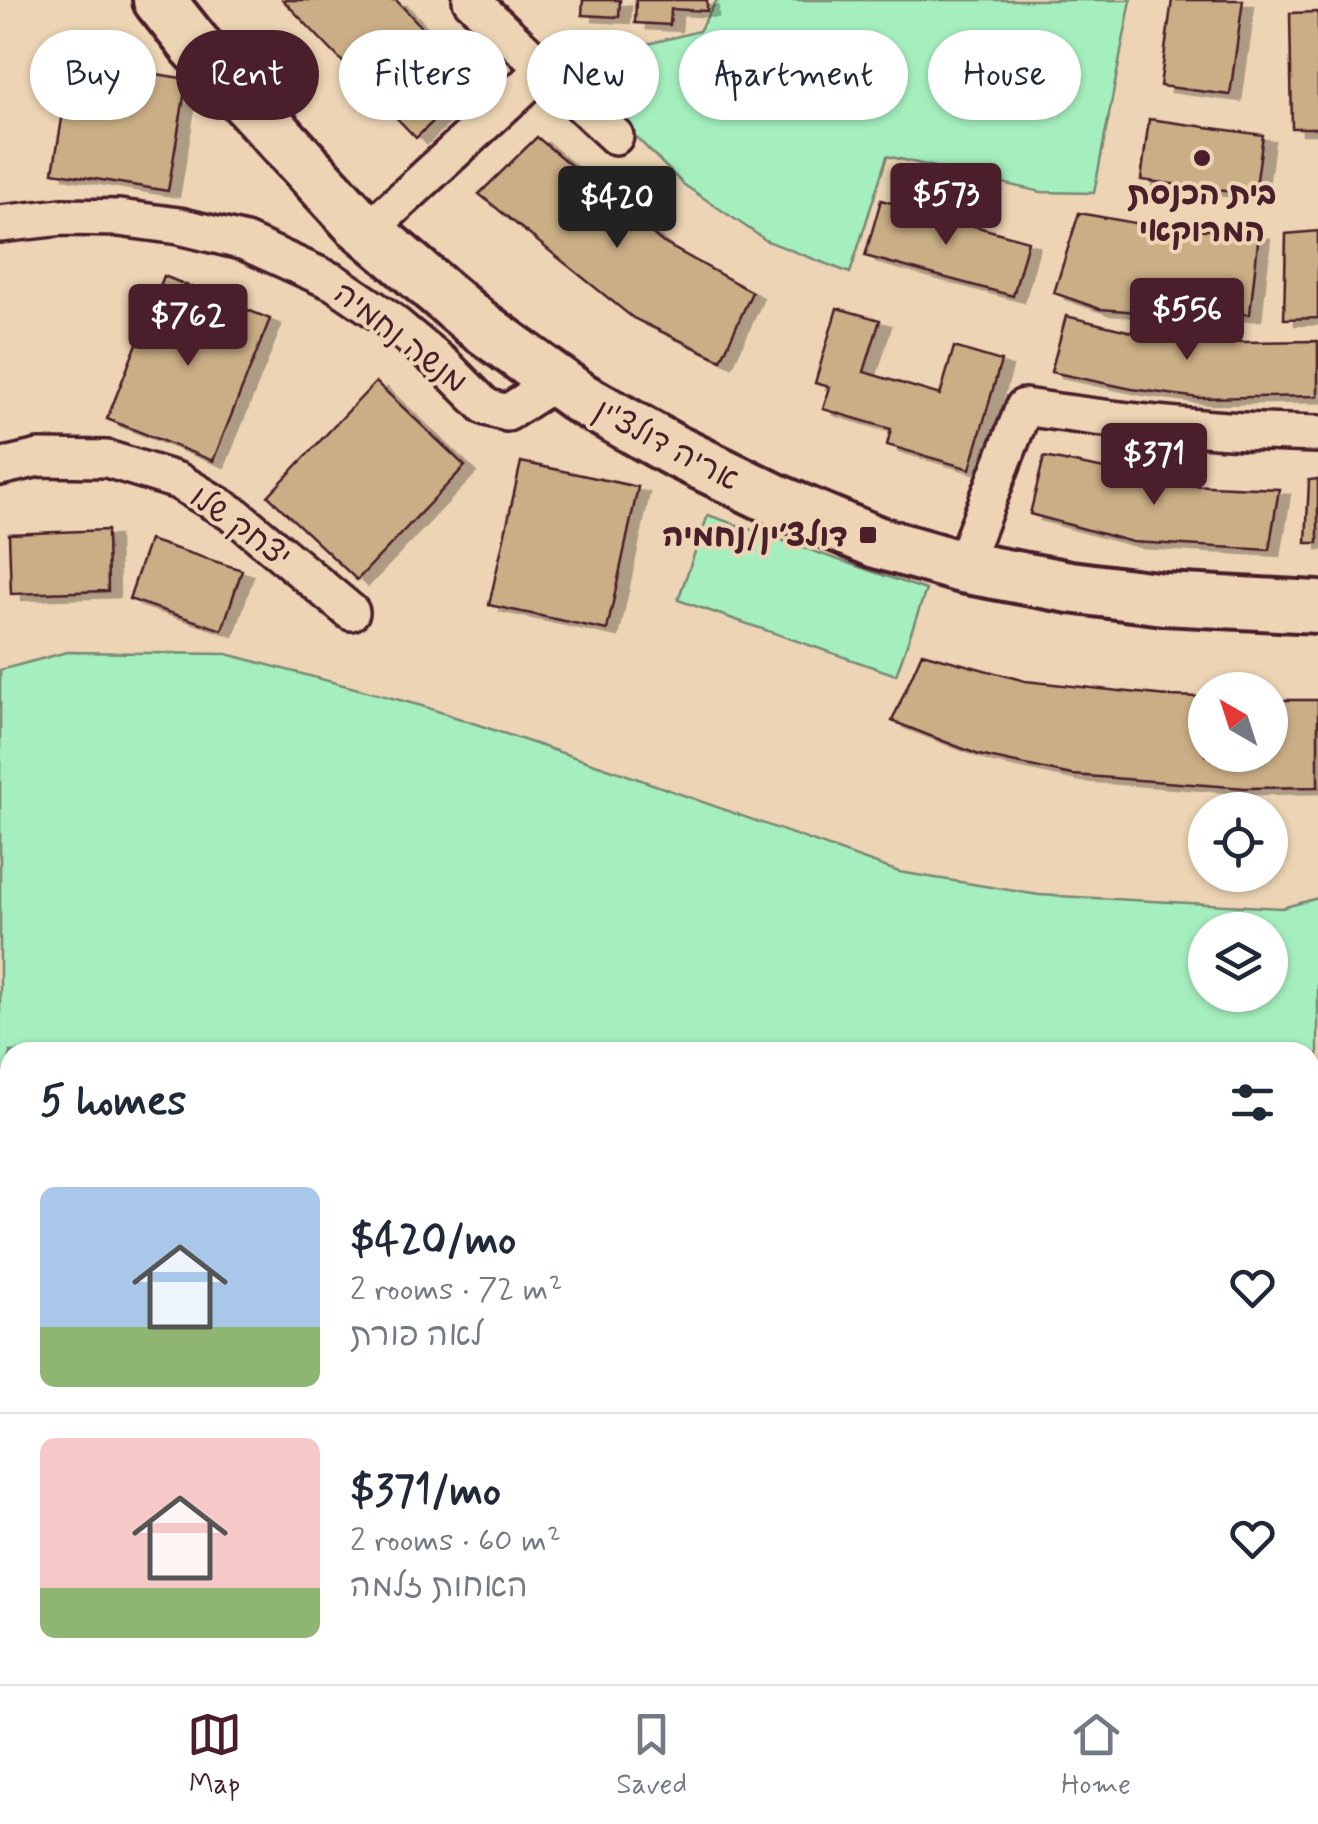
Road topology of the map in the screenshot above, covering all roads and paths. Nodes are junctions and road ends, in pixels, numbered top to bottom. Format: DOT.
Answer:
graph roads {
  1 [pos="160,0"];
  2 [pos="471,0"];
  3 [pos="527,54"];
  4 [pos="527,84"];
  5 [pos="597,120"];
  6 [pos="614,136"];
  7 [pos="0,224"];
  8 [pos="368,231"];
  9 [pos="557,381"];
  10 [pos="1318,434"];
  11 [pos="0,467"];
  12 [pos="962,567"];
  13 [pos="1318,607"];
  14 [pos="351,612"];
  1 -- 8 [label="street, אריה דולצ'ין"];
  2 -- 3 [label="street"];
  4 -- 8 [label="street"];
  5 -- 6 [label="street"];
  7 -- 9 [label="street, מנשה נחמיה"];
  8 -- 9 [label="street, אריה דולצ'ין"];
  9 -- 12 [label="street, אריה דולצ'ין"];
  10 -- 12 [label="street"];
  11 -- 14 [label="street, יצחק שלו"];
  12 -- 13 [label="street, אריה דולצ'ין"];
}
